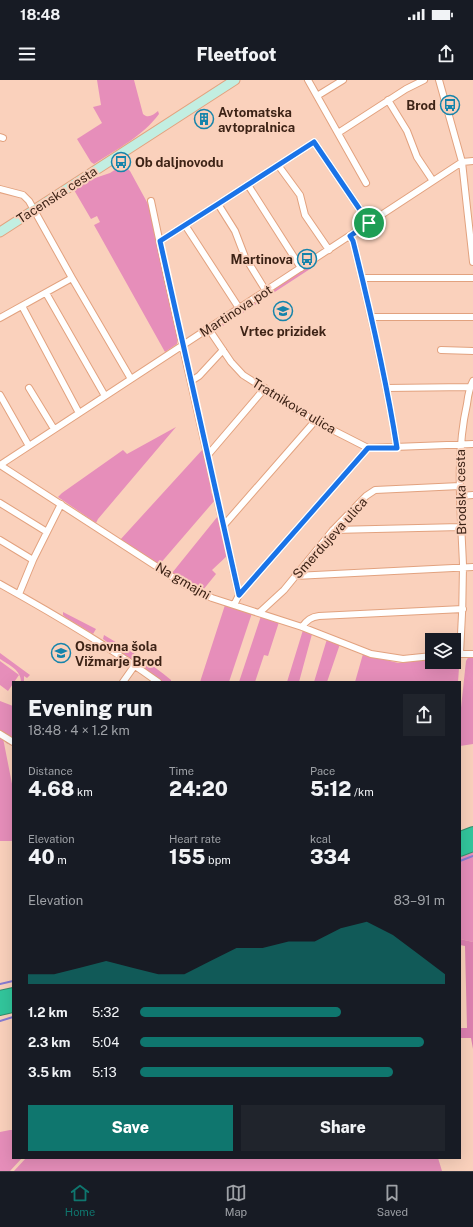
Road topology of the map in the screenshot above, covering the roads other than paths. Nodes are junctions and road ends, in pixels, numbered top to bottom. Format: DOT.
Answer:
graph roads {
  1 [pos="235,80"];
  2 [pos="308,80"];
  3 [pos="343,80"];
  4 [pos="424,80"];
  5 [pos="439,80"];
  6 [pos="317,96"];
  7 [pos="388,100"];
  8 [pos="338,133"];
  9 [pos="473,161"];
  10 [pos="462,162"];
  11 [pos="278,165"];
  12 [pos="433,181"];
  13 [pos="366,183"];
  14 [pos="248,185"];
  15 [pos="0,189"];
  16 [pos="151,201"];
  17 [pos="218,204"];
  18 [pos="34,210"];
  19 [pos="369,223"];
  20 [pos="185,225"];
  21 [pos="0,232"];
  22 [pos="471,233"];
  23 [pos="350,236"];
  24 [pos="160,241"];
  25 [pos="329,250"];
  26 [pos="473,262"];
  27 [pos="301,268"];
  28 [pos="72,278"];
  29 [pos="362,278"];
  30 [pos="473,278"];
  31 [pos="266,290"];
  32 [pos="46,293"];
  33 [pos="22,306"];
  34 [pos="239,308"];
  35 [pos="371,317"];
  36 [pos="473,317"];
  37 [pos="0,318"];
  38 [pos="208,328"];
  39 [pos="183,345"];
  40 [pos="223,350"];
  41 [pos="441,350"];
  42 [pos="473,351"];
  43 [pos="131,379"];
  44 [pos="191,381"];
  45 [pos="472,384"];
  46 [pos="29,388"];
  47 [pos="265,388"];
  48 [pos="386,388"];
  49 [pos="0,394"];
  50 [pos="105,396"];
  51 [pos="470,405"];
  52 [pos="80,413"];
  53 [pos="315,421"];
  54 [pos="54,429"];
  55 [pos="460,444"];
  56 [pos="473,444"];
  57 [pos="29,446"];
  58 [pos="368,448"];
  59 [pos="397,448"];
  60 [pos="208,456"];
  61 [pos="0,465"];
  62 [pos="460,486"];
  63 [pos="473,495"];
  64 [pos="460,496"];
  65 [pos="0,503"];
  66 [pos="61,504"];
  67 [pos="224,525"];
  68 [pos="461,527"];
  69 [pos="333,530"];
  70 [pos="47,532"];
  71 [pos="0,540"];
  72 [pos="33,560"];
  73 [pos="463,567"];
  74 [pos="473,567"];
  75 [pos="295,576"];
  76 [pos="0,584"];
  77 [pos="19,594"];
  78 [pos="239,595"];
  79 [pos="234,605"];
  80 [pos="463,609"];
  81 [pos="259,613"];
  82 [pos="302,627"];
  83 [pos="460,633"];
  84 [pos="461,654"];
  85 [pos="473,654"];
  86 [pos="425,657"];
  87 [pos="135,665"];
  88 [pos="124,681"];
  89 [pos="157,681"];
  90 [pos="0,734"];
  91 [pos="12,741"];
  92 [pos="473,833"];
  93 [pos="461,838"];
  94 [pos="473,844"];
  95 [pos="461,850"];
  96 [pos="12,994"];
  97 [pos="0,997"];
  1 -- 18 [label="main road, Tacenska cesta"];
  2 -- 6 [label="street"];
  3 -- 6 [label="street"];
  4 -- 7 [label="street"];
  5 -- 10 [label="street"];
  6 -- 8 [label="street"];
  7 -- 8 [label="street"];
  7 -- 12 [label="street"];
  8 -- 13 [label="street"];
  9 -- 10 [label="street, Martinova pot"];
  10 -- 12 [label="street, Martinova pot"];
  10 -- 22 [label="street"];
  11 -- 14 [label="street"];
  11 -- 19 [label="street"];
  11 -- 25 [label="street"];
  12 -- 19 [label="street, Martinova pot"];
  14 -- 17 [label="street"];
  14 -- 27 [label="street"];
  15 -- 18 [label="street"];
  16 -- 24 [label="street"];
  17 -- 20 [label="street"];
  17 -- 31 [label="street"];
  18 -- 21 [label="main road, Tacenska cesta"];
  18 -- 28 [label="street"];
  19 -- 23 [label="street, Martinova pot"];
  20 -- 24 [label="street"];
  20 -- 34 [label="street"];
  22 -- 26 [label="street"];
  23 -- 25 [label="street, Martinova pot"];
  23 -- 29 [label="street"];
  24 -- 39 [label="street"];
  25 -- 27 [label="street, Martinova pot"];
  27 -- 31 [label="street, Martinova pot"];
  28 -- 32 [label="street"];
  28 -- 43 [label="street"];
  29 -- 30 [label="street"];
  29 -- 35 [label="street"];
  31 -- 34 [label="street, Martinova pot"];
  32 -- 33 [label="street"];
  32 -- 50 [label="street"];
  33 -- 37 [label="street"];
  33 -- 52 [label="street"];
  34 -- 38 [label="street, Martinova pot"];
  35 -- 36 [label="street"];
  35 -- 48 [label="street"];
  38 -- 39 [label="street, Martinova pot"];
  38 -- 40 [label="street, Tratnikova ulica"];
  39 -- 43 [label="street, Martinova pot"];
  39 -- 44 [label="street"];
  40 -- 44 [label="street"];
  40 -- 47 [label="street, Tratnikova ulica"];
  41 -- 42 [label="street"];
  43 -- 50 [label="street, Martinova pot"];
  44 -- 60 [label="street"];
  45 -- 48 [label="street"];
  45 -- 51 [label="street, Brodska cesta"];
  46 -- 54 [label="street"];
  47 -- 53 [label="street, Tratnikova ulica"];
  47 -- 60 [label="street"];
  48 -- 59 [label="street"];
  49 -- 57 [label="street"];
  50 -- 52 [label="street, Martinova pot"];
  51 -- 55 [label="street, Brodska cesta"];
  52 -- 54 [label="street, Martinova pot"];
  53 -- 58 [label="street, Tratnikova ulica"];
  53 -- 67 [label="street"];
  54 -- 57 [label="street, Martinova pot"];
  55 -- 56 [label="street, Tratnikova ulica"];
  55 -- 59 [label="street, Tratnikova ulica"];
  55 -- 62 [label="street, Brodska cesta"];
  57 -- 61 [label="street, Martinova pot"];
  58 -- 59 [label="street, Tratnikova ulica"];
  58 -- 78 [label="street"];
  60 -- 67 [label="street"];
  61 -- 66 [label="street, Na gmajni"];
  62 -- 64 [label="street, Brodska cesta"];
  62 -- 69 [label="street, Smerdujeva ulica"];
  63 -- 64 [label="street"];
  64 -- 68 [label="street, Brodska cesta"];
  65 -- 70 [label="street"];
  66 -- 70 [label="street"];
  66 -- 79 [label="street, Na gmajni"];
  67 -- 78 [label="street"];
  68 -- 69 [label="street"];
  68 -- 73 [label="street, Brodska cesta"];
  69 -- 75 [label="street, Smerdujeva ulica"];
  70 -- 72 [label="street"];
  71 -- 72 [label="street"];
  72 -- 77 [label="street"];
  73 -- 74 [label="street"];
  73 -- 75 [label="street"];
  73 -- 80 [label="street, Brodska cesta"];
  75 -- 81 [label="street, Smerdujeva ulica"];
  76 -- 77 [label="street"];
  77 -- 87 [label="street"];
  78 -- 79 [label="street"];
  79 -- 81 [label="street, Na gmajni"];
  80 -- 82 [label="street"];
  80 -- 83 [label="street, Brodska cesta"];
  81 -- 82 [label="street, Na gmajni"];
  82 -- 86 [label="street, Na gmajni"];
  84 -- 85 [label="street"];
  87 -- 88 [label="street"];
  87 -- 89 [label="street"];
  90 -- 91 [label="street"];
  92 -- 93 [label="highway"];
  94 -- 95 [label="highway"];
  96 -- 97 [label="highway"];
}
